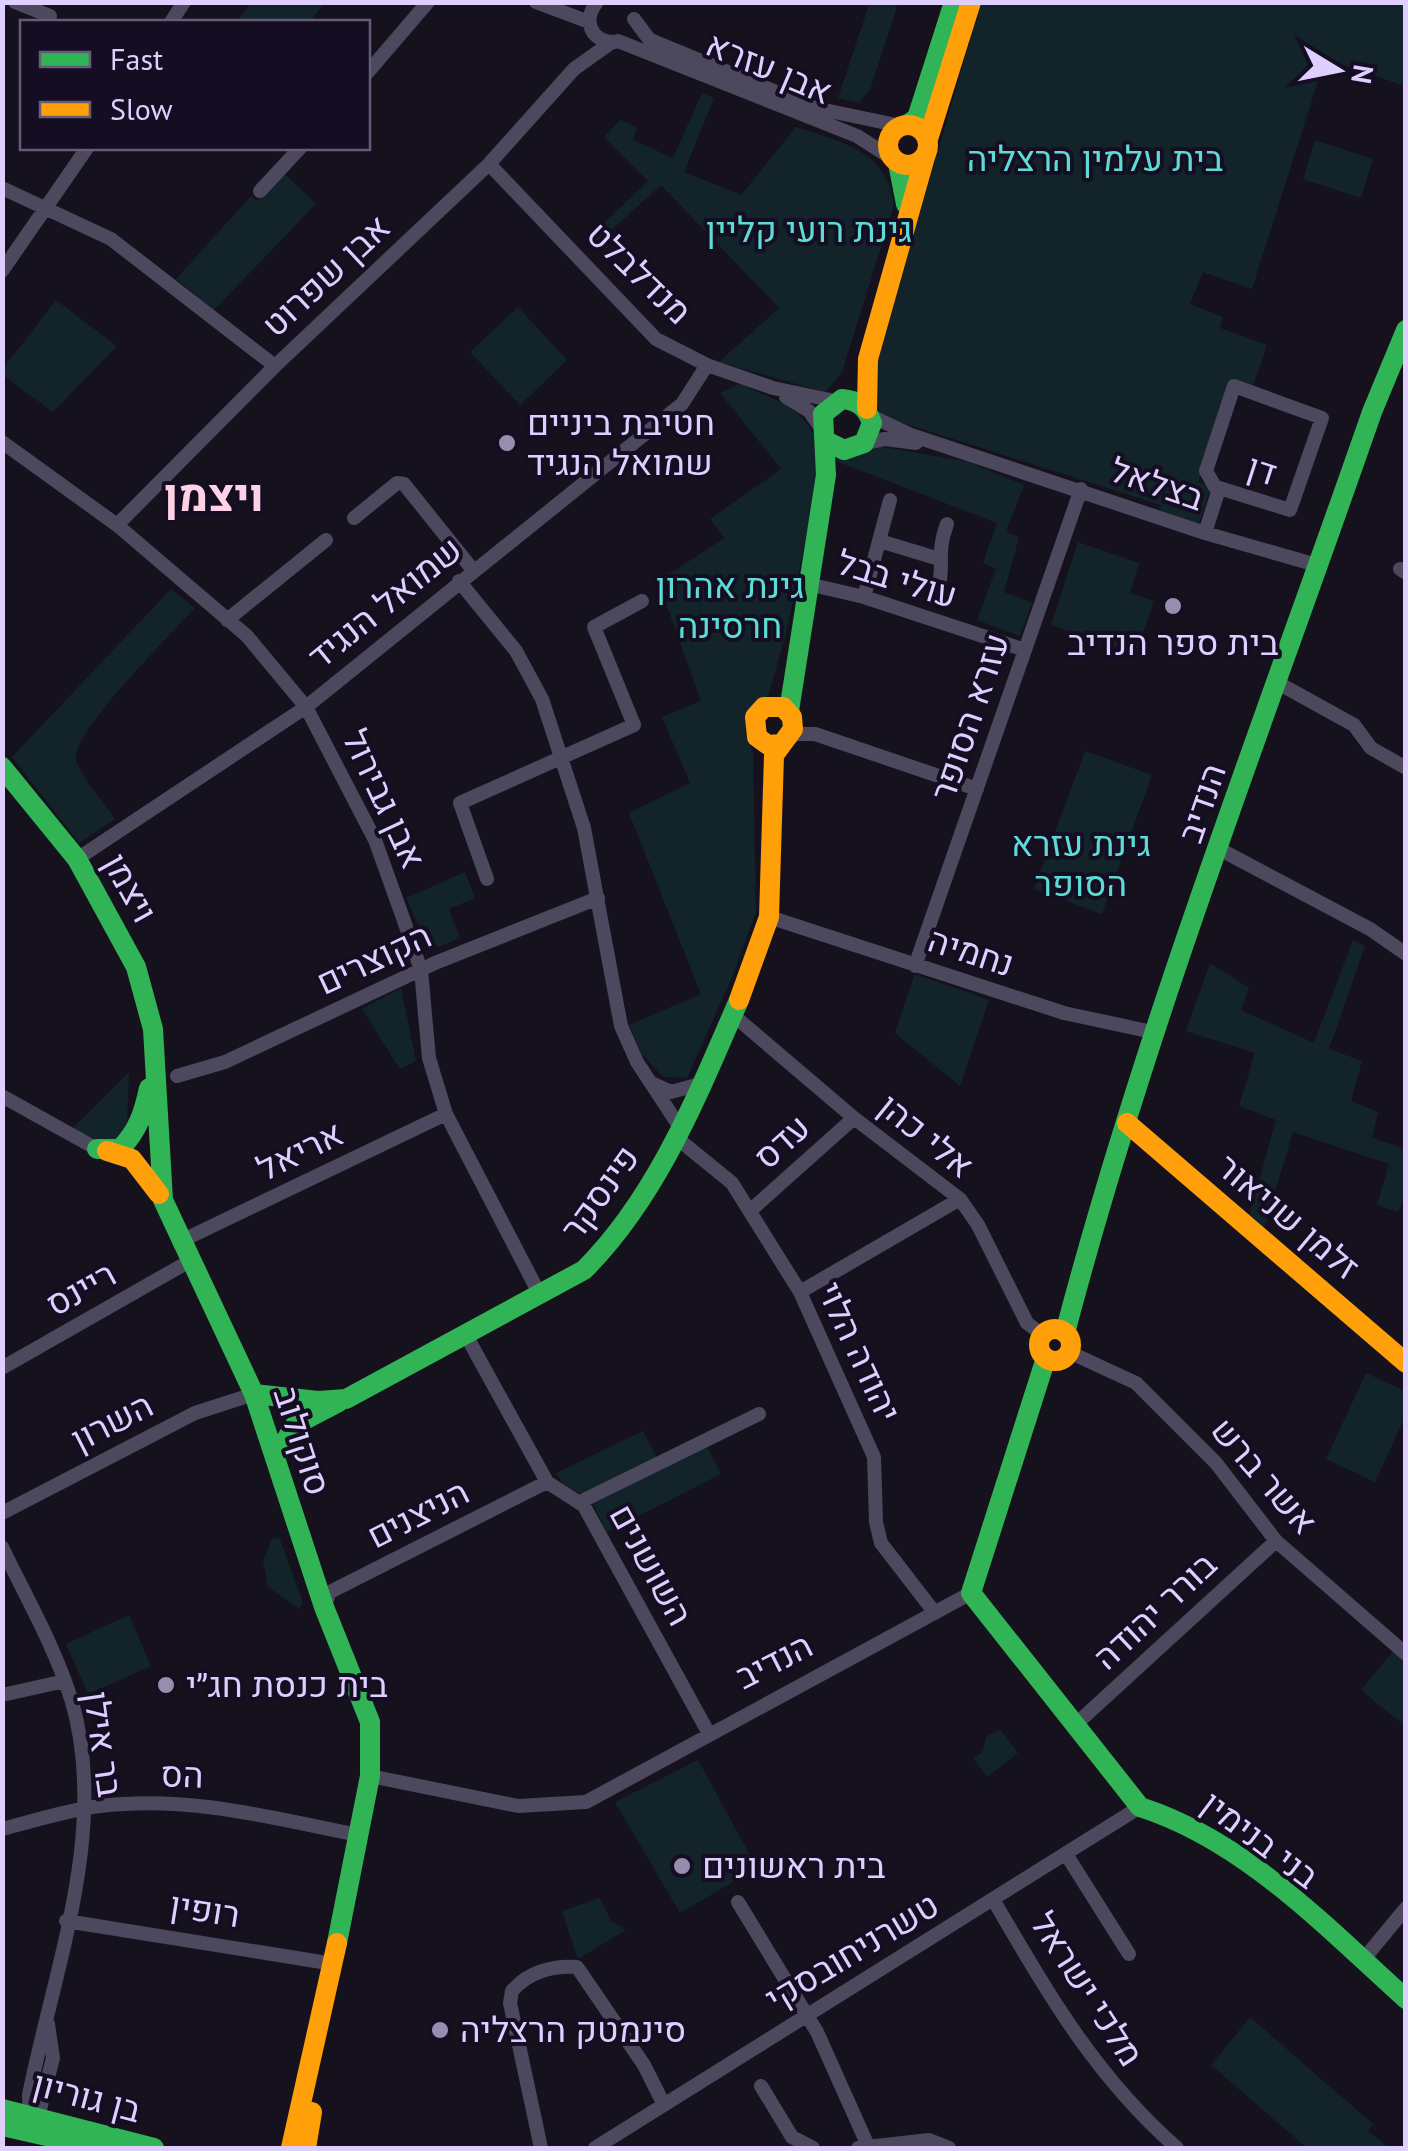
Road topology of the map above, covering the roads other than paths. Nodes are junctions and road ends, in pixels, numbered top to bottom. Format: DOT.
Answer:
graph roads {
  1 [pos="15,2"];
  2 [pos="428,2"];
  3 [pos="536,2"];
  4 [pos="596,2"];
  5 [pos="954,2"];
  6 [pos="971,2"];
  7 [pos="631,9"];
  8 [pos="50,16"];
  9 [pos="589,25"];
  10 [pos="615,42"];
  11 [pos="574,69"];
  12 [pos="370,70"];
  13 [pos="904,126"];
  14 [pos="926,148"];
  15 [pos="86,150"];
  16 [pos="298,150"];
  17 [pos="896,161"];
  18 [pos="489,164"];
  19 [pos="2,188"];
  20 [pos="260,191"];
  21 [pos="47,207"];
  22 [pos="2,271"];
  23 [pos="1406,330"];
  24 [pos="1406,351"];
  25 [pos="707,365"];
  26 [pos="275,366"];
  27 [pos="773,388"];
  28 [pos="836,401"];
  29 [pos="1372,412"];
  30 [pos="869,413"];
  31 [pos="823,434"];
  32 [pos="2,442"];
  33 [pos="858,447"];
  34 [pos="976,454"];
  35 [pos="1216,487"];
  36 [pos="1081,489"];
  37 [pos="890,500"];
  38 [pos="354,518"];
  39 [pos="820,524"];
  40 [pos="947,524"];
  41 [pos="118,525"];
  42 [pos="1205,533"];
  43 [pos="326,540"];
  44 [pos="880,541"];
  45 [pos="939,560"];
  46 [pos="1320,566"];
  47 [pos="473,570"];
  48 [pos="459,582"];
  49 [pos="808,584"];
  50 [pos="937,594"];
  51 [pos="864,597"];
  52 [pos="642,601"];
  53 [pos="228,620"];
  54 [pos="1025,650"];
  55 [pos="1278,682"];
  56 [pos="306,706"];
  57 [pos="779,708"];
  58 [pos="757,737"];
  59 [pos="785,742"];
  60 [pos="564,759"];
  61 [pos="2,767"];
  62 [pos="1406,768"];
  63 [pos="977,788"];
  64 [pos="771,811"];
  65 [pos="1221,850"];
  66 [pos="77,860"];
  67 [pos="487,879"];
  68 [pos="598,898"];
  69 [pos="770,917"];
  70 [pos="1406,954"];
  71 [pos="915,966"];
  72 [pos="421,970"];
  73 [pos="733,1015"];
  74 [pos="1156,1034"];
  75 [pos="155,1062"];
  76 [pos="176,1076"];
  77 [pos="650,1083"];
  78 [pos="700,1084"];
  79 [pos="2,1096"];
  80 [pos="446,1114"];
  81 [pos="854,1118"];
  82 [pos="1127,1123"];
  83 [pos="680,1134"];
  84 [pos="97,1149"];
  85 [pos="960,1199"];
  86 [pos="163,1200"];
  87 [pos="751,1210"];
  88 [pos="180,1242"];
  89 [pos="188,1262"];
  90 [pos="800,1292"];
  91 [pos="540,1294"];
  92 [pos="1043,1335"];
  93 [pos="468,1337"];
  94 [pos="1067,1342"];
  95 [pos="1046,1358"];
  96 [pos="1406,1362"];
  97 [pos="242,1366"];
  98 [pos="2,1368"];
  99 [pos="257,1394"];
  100 [pos="346,1399"];
  101 [pos="759,1414"];
  102 [pos="278,1454"];
  103 [pos="547,1482"];
  104 [pos="584,1507"];
  105 [pos="2,1513"];
  106 [pos="1276,1541"];
  107 [pos="2,1548"];
  108 [pos="971,1593"];
  109 [pos="327,1600"];
  110 [pos="935,1614"];
  111 [pos="1406,1654"];
  112 [pos="65,1681"];
  113 [pos="2,1695"];
  114 [pos="1075,1725"];
  115 [pos="708,1732"];
  116 [pos="373,1776"];
  117 [pos="1140,1807"];
  118 [pos="84,1809"];
  119 [pos="2,1829"];
  120 [pos="358,1836"];
  121 [pos="1066,1854"];
  122 [pos="738,1902"];
  123 [pos="994,1902"];
  124 [pos="1406,1908"];
  125 [pos="66,1921"];
  126 [pos="1128,1954"];
  127 [pos="1362,1960"];
  128 [pos="334,1964"];
  129 [pos="1406,1999"];
  130 [pos="806,2014"];
  131 [pos="761,2086"];
  132 [pos="664,2104"];
  133 [pos="2,2109"];
  134 [pos="34,2123"];
  135 [pos="2,2126"];
  136 [pos="100,2148"];
  137 [pos="154,2148"];
  138 [pos="291,2148"];
  139 [pos="306,2148"];
  140 [pos="541,2148"];
  141 [pos="595,2148"];
  142 [pos="813,2148"];
  143 [pos="858,2148"];
  144 [pos="868,2148"];
  145 [pos="949,2148"];
  146 [pos="1177,2148"];
  1 -- 8 [label="street"];
  2 -- 12 [label="street"];
  3 -- 9 [label="street"];
  4 -- 9 [label="street, אבן שפרוט"];
  5 -- 13 [label="street"];
  6 -- 14 [label="street"];
  7 -- 10 [label="street, אבן שפרוט"];
  7 -- 13 [label="street, אבן עזרא"];
  9 -- 10 [label="street, אבן עזרא"];
  9 -- 11 [label="street, אבן שפרוט"];
  10 -- 11 [label="street, אבן שפרוט"];
  10 -- 17 [label="street, אבן עזרא"];
  11 -- 18 [label="street, אבן שפרוט"];
  13 -- 14 [label="street"];
  13 -- 17 [label="street"];
  14 -- 17 [label="street"];
  14 -- 30 [label="street"];
  15 -- 21 [label="street"];
  16 -- 20 [label="street"];
  17 -- 28 [label="street"];
  18 -- 25 [label="street, מנדלבלט"];
  18 -- 26 [label="street, אבן שפרוט"];
  19 -- 21 [label="street"];
  21 -- 22 [label="street"];
  21 -- 26 [label="street"];
  23 -- 29 [label="street, הנדיב"];
  24 -- 29 [label="street, הנדיב"];
  25 -- 27 [label="street, מנדלבלט"];
  25 -- 47 [label="street, שמואל הנגיד"];
  26 -- 41 [label="street, אבן שפרוט"];
  27 -- 28 [label="street, מנדלבלט"];
  27 -- 31 [label="street, מנדלבלט"];
  28 -- 30 [label="street"];
  28 -- 31 [label="street"];
  29 -- 46 [label="street, הנדיב"];
  30 -- 33 [label="street"];
  30 -- 34 [label="street, בצלאל"];
  31 -- 33 [label="street"];
  31 -- 39 [label="street"];
  32 -- 41 [label="street, אבן גבירול"];
  33 -- 34 [label="street, בצלאל"];
  33 -- 39 [label="street"];
  34 -- 36 [label="street, בצלאל"];
  35 -- 35 [label="street, דן"];
  35 -- 42 [label="street"];
  36 -- 42 [label="street, בצלאל"];
  36 -- 54 [label="street, עזרא הסופר"];
  37 -- 44 [label="street"];
  38 -- 47 [label="street"];
  39 -- 49 [label="street"];
  40 -- 45 [label="street"];
  41 -- 53 [label="street, אבן גבירול"];
  42 -- 46 [label="street, בצלאל"];
  43 -- 53 [label="street"];
  44 -- 45 [label="street"];
  44 -- 51 [label="street"];
  45 -- 50 [label="street"];
  46 -- 55 [label="street, הנדיב"];
  47 -- 48 [label="street, שמואל הנגיד"];
  48 -- 56 [label="street, שמואל הנגיד"];
  48 -- 60 [label="street, יהודה הלוי"];
  49 -- 51 [label="street, עולי בבל"];
  49 -- 57 [label="street"];
  51 -- 54 [label="street, עולי בבל"];
  52 -- 60 [label="street"];
  53 -- 56 [label="street, אבן גבירול"];
  54 -- 63 [label="street, עזרא הסופר"];
  55 -- 62 [label="street"];
  55 -- 65 [label="street, הנדיב"];
  56 -- 66 [label="street, שמואל הנגיד"];
  56 -- 72 [label="street, אבן גבירול"];
  57 -- 58 [label="street"];
  57 -- 59 [label="street"];
  58 -- 59 [label="street"];
  58 -- 64 [label="street, פינסקר"];
  59 -- 63 [label="street"];
  59 -- 64 [label="street, פינסקר"];
  60 -- 67 [label="street"];
  60 -- 68 [label="street, יהודה הלוי"];
  61 -- 66 [label="street, ויצמן"];
  63 -- 71 [label="street, עזרא הסופר"];
  64 -- 69 [label="street, פינסקר"];
  65 -- 70 [label="street"];
  65 -- 74 [label="street, הנדיב"];
  66 -- 75 [label="street, ויצמן"];
  68 -- 72 [label="street, הקוצרים"];
  68 -- 77 [label="street, יהודה הלוי"];
  69 -- 71 [label="street, נחמיה"];
  69 -- 73 [label="street, פינסקר"];
  71 -- 74 [label="street, נחמיה"];
  72 -- 76 [label="street, הקוצרים"];
  72 -- 80 [label="street, אבן גבירול"];
  73 -- 78 [label="street, פינסקר"];
  73 -- 81 [label="street, אלי כהן"];
  74 -- 82 [label="street, הנדיב"];
  75 -- 84 [label="street, ויצמן"];
  75 -- 86 [label="street, ויצמן"];
  77 -- 78 [label="street"];
  77 -- 83 [label="street, יהודה הלוי"];
  78 -- 83 [label="street, פינסקר"];
  79 -- 84 [label="street"];
  80 -- 88 [label="street, אריאל"];
  80 -- 91 [label="street, אבן גבירול"];
  81 -- 85 [label="street, אלי כהן"];
  81 -- 87 [label="street, עדס"];
  82 -- 94 [label="street, הנדיב"];
  82 -- 96 [label="street, זלמן שניאור"];
  83 -- 87 [label="street, יהודה הלוי"];
  83 -- 91 [label="street, פינסקר"];
  84 -- 86 [label="street, ויצמן"];
  85 -- 90 [label="street"];
  85 -- 92 [label="street, אלי כהן"];
  86 -- 88 [label="street, ויצמן"];
  87 -- 90 [label="street, יהודה הלוי"];
  88 -- 89 [label="street, ויצמן"];
  89 -- 97 [label="street, ויצמן"];
  89 -- 98 [label="street, ריינס"];
  90 -- 110 [label="street, יהודה הלוי"];
  91 -- 93 [label="street, פינסקר"];
  92 -- 94 [label="street"];
  92 -- 95 [label="street"];
  93 -- 100 [label="street, פינסקר"];
  93 -- 103 [label="street"];
  94 -- 95 [label="street"];
  94 -- 106 [label="street, אשר ברש"];
  95 -- 108 [label="street"];
  97 -- 99 [label="street, סוקולוב"];
  99 -- 100 [label="street, פינסקר"];
  99 -- 102 [label="street, סוקולוב"];
  99 -- 105 [label="street, השרון"];
  99 -- 109 [label="street, סוקולוב"];
  100 -- 102 [label="street"];
  101 -- 104 [label="street"];
  102 -- 109 [label="street, סוקולוב"];
  103 -- 104 [label="street, השושנים"];
  103 -- 109 [label="street, הניצנים"];
  104 -- 115 [label="street, השושנים"];
  106 -- 111 [label="street, אשר ברש"];
  106 -- 114 [label="street, בורר יהודה"];
  107 -- 112 [label="street, בר אילן"];
  108 -- 110 [label="street, הנדיב"];
  108 -- 114 [label="street"];
  109 -- 116 [label="street, סוקולוב"];
  110 -- 115 [label="street, הנדיב"];
  112 -- 113 [label="street"];
  112 -- 118 [label="street, בר אילן"];
  114 -- 117 [label="street"];
  115 -- 116 [label="street, הנדיב"];
  116 -- 120 [label="street, סוקולוב"];
  116 -- 139 [label="street, סוקולוב"];
  117 -- 121 [label="street, טשרניחובסקי"];
  117 -- 127 [label="street, בני בנימין"];
  118 -- 119 [label="street, הס"];
  118 -- 120 [label="street, הס"];
  118 -- 125 [label="street, בר אילן"];
  120 -- 128 [label="street, סוקולוב"];
  121 -- 123 [label="street, טשרניחובסקי"];
  121 -- 126 [label="street"];
  122 -- 130 [label="street"];
  123 -- 130 [label="street, טשרניחובסקי"];
  123 -- 146 [label="street, מלכי ישראל"];
  124 -- 127 [label="street"];
  125 -- 128 [label="street, רופין"];
  125 -- 134 [label="street, בר אילן"];
  127 -- 129 [label="street, בני בנימין"];
  128 -- 138 [label="street, סוקולוב"];
  130 -- 132 [label="street, טשרניחובסקי"];
  130 -- 144 [label="street"];
  131 -- 142 [label="street"];
  132 -- 140 [label="street"];
  132 -- 141 [label="street, טשרניחובסקי"];
  133 -- 134 [label="street, בן גוריון"];
  134 -- 135 [label="street, בן גוריון"];
  134 -- 136 [label="street, בן גוריון"];
  134 -- 137 [label="street, בן גוריון"];
  143 -- 144 [label="street"];
  144 -- 145 [label="street"];
}
